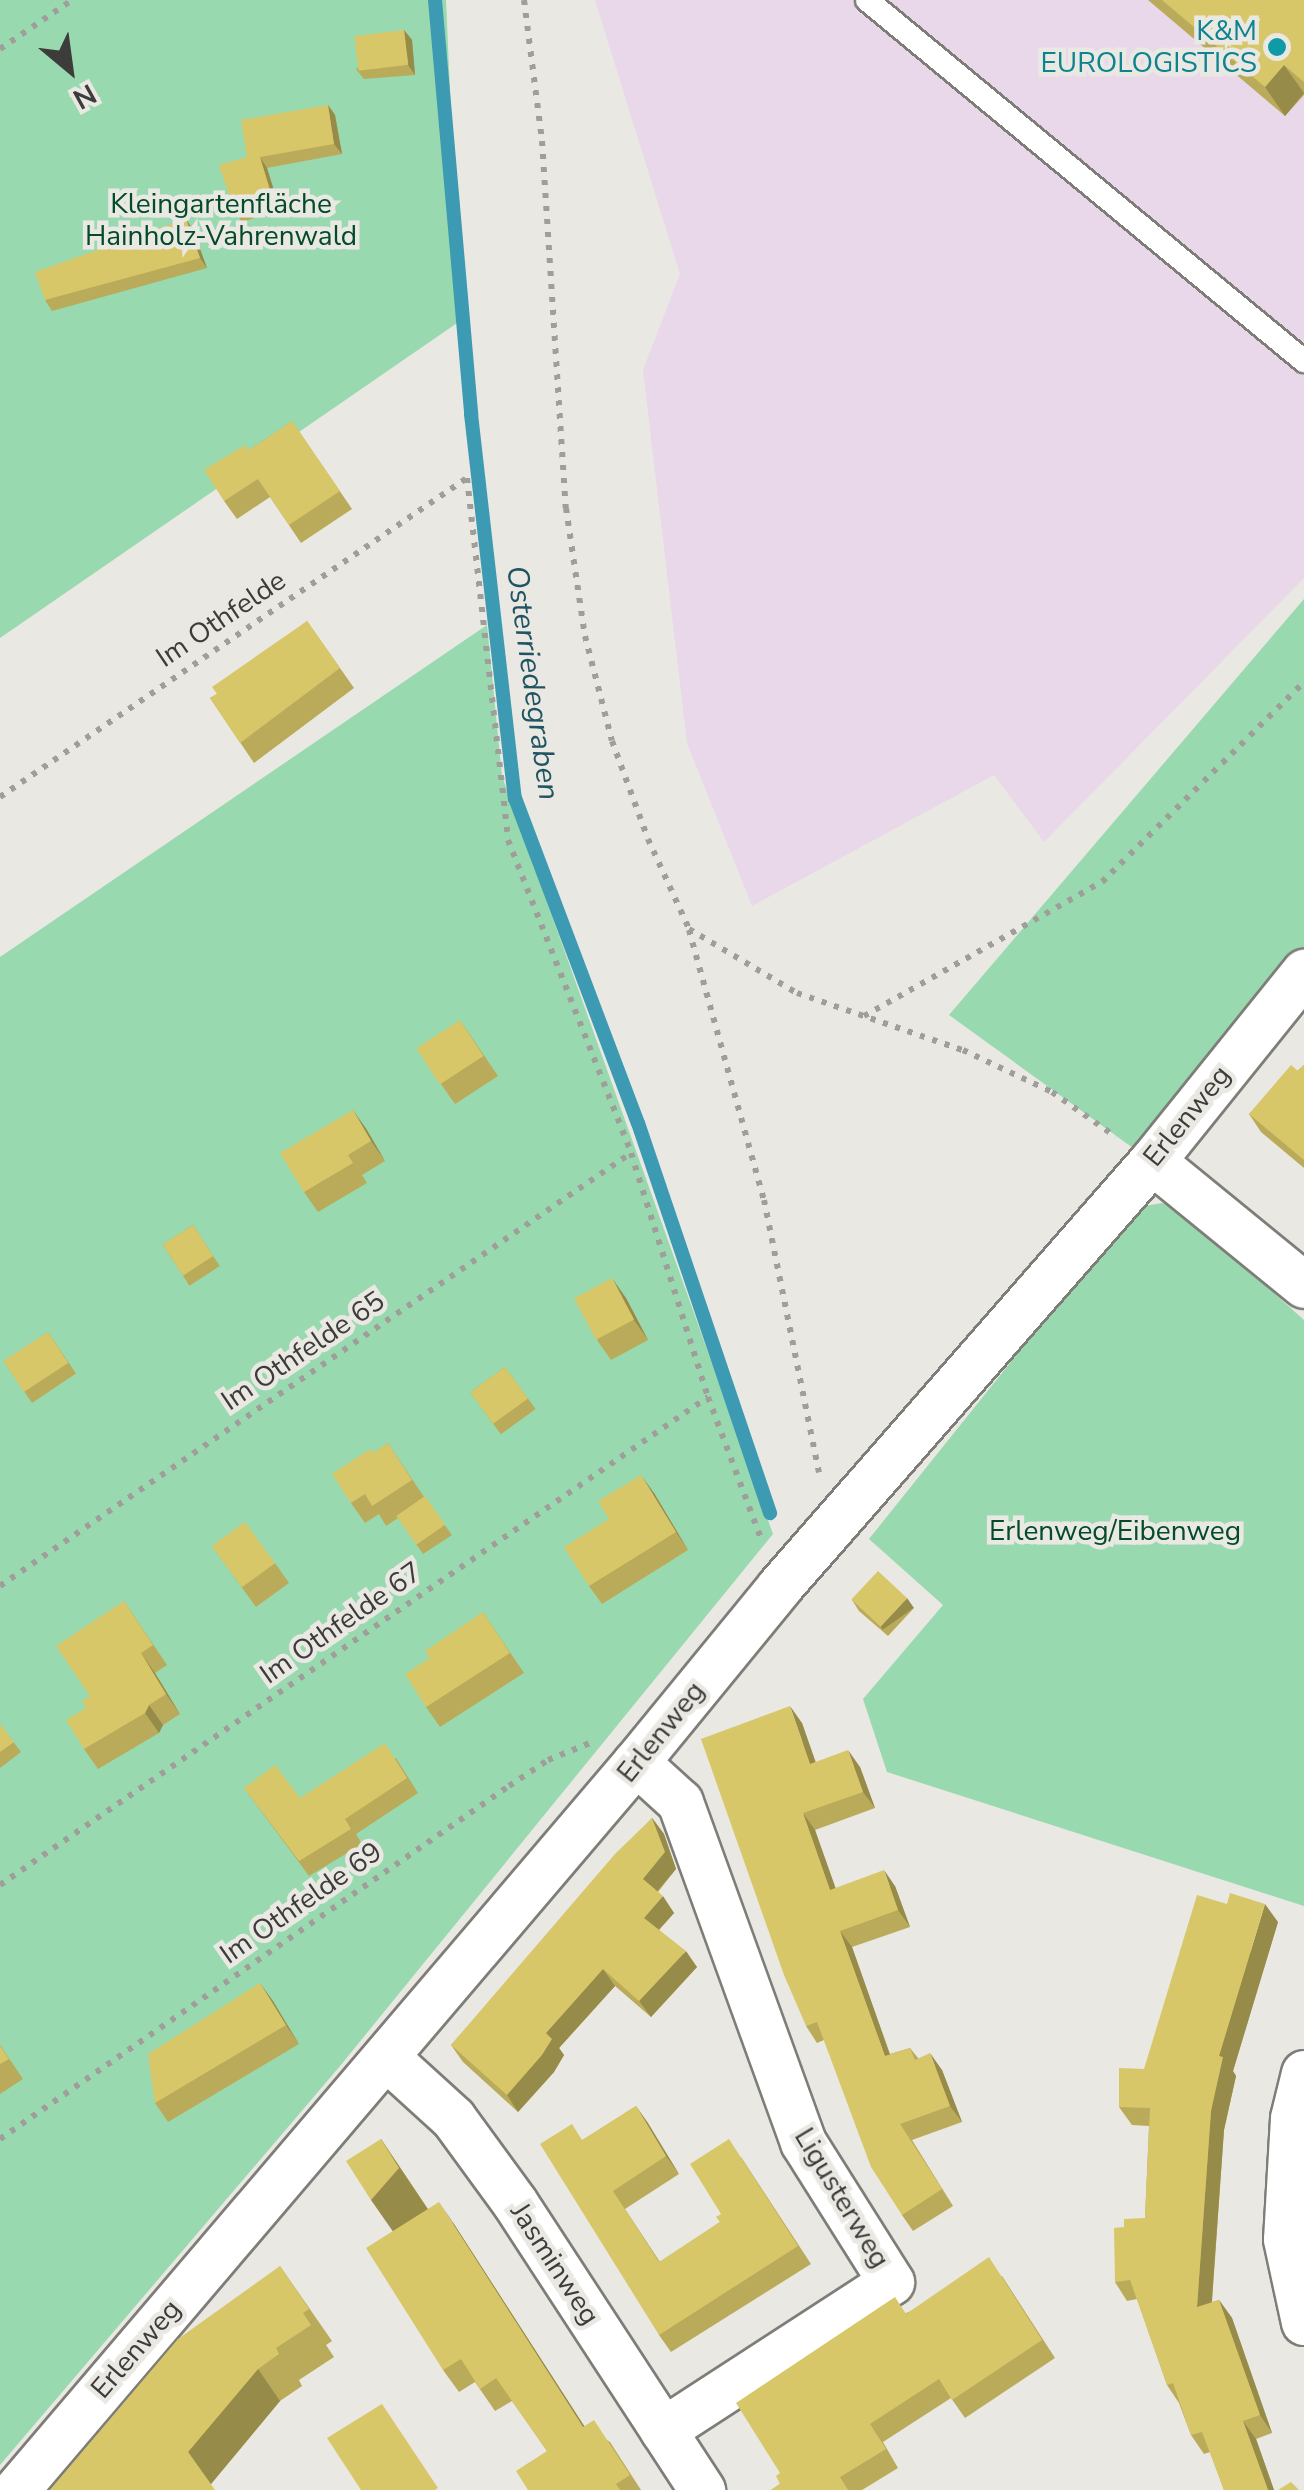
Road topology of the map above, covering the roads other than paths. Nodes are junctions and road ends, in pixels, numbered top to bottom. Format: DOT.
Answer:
graph roads {
  1 [pos="867,0"];
  2 [pos="1304,361"];
  3 [pos="1304,972"];
  4 [pos="1152,1161"];
  5 [pos="1304,1285"];
  6 [pos="636,1762"];
  7 [pos="386,2057"];
  8 [pos="1304,2073"];
  9 [pos="1304,2322"];
  10 [pos="663,2430"];
  11 [pos="16,2490"];
  12 [pos="702,2490"];
  1 -- 2 [label="lane"];
  3 -- 4 [label="street, Erlenweg"];
  4 -- 5 [label="street"];
  4 -- 6 [label="street, Erlenweg"];
  6 -- 7 [label="street, Erlenweg"];
  6 -- 10 [label="street, Ligusterweg"];
  7 -- 10 [label="street, Jasminweg"];
  7 -- 11 [label="street, Erlenweg"];
  8 -- 9 [label="street"];
  10 -- 12 [label="street, Jasminweg"];
}
